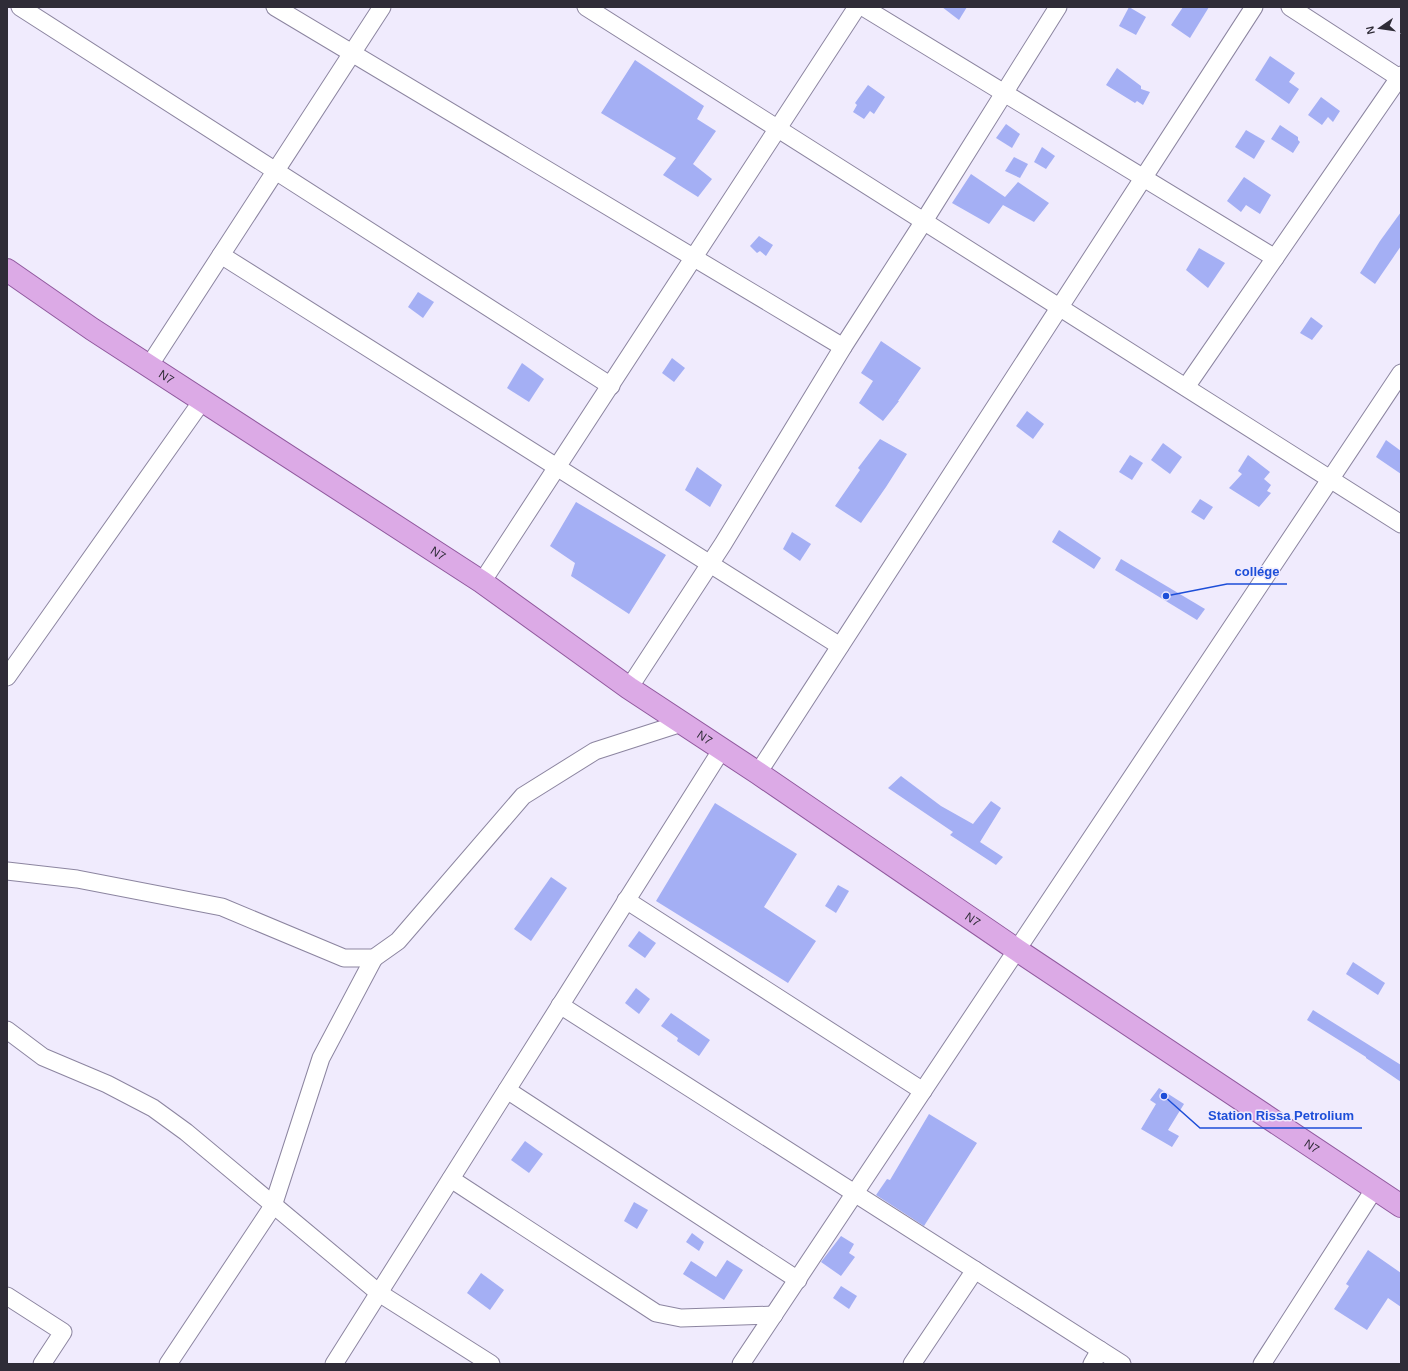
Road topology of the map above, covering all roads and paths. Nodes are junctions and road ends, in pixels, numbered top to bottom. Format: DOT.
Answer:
graph roads {
  1 [pos="20,7"];
  2 [pos="274,7"];
  3 [pos="382,7"];
  4 [pos="586,7"];
  5 [pos="857,7"];
  6 [pos="863,7"];
  7 [pos="1058,7"];
  8 [pos="1254,7"];
  9 [pos="1290,7"];
  10 [pos="352,53"];
  11 [pos="1400,77"];
  12 [pos="1005,93"];
  13 [pos="778,129"];
  14 [pos="276,171"];
  15 [pos="1144,177"];
  16 [pos="924,222"];
  17 [pos="222,255"];
  18 [pos="695,258"];
  19 [pos="1275,258"];
  20 [pos="7,270"];
  21 [pos="1060,307"];
  22 [pos="843,347"];
  23 [pos="149,366"];
  24 [pos="1401,373"];
  25 [pos="611,386"];
  26 [pos="1186,387"];
  27 [pos="202,401"];
  28 [pos="557,467"];
  29 [pos="1330,480"];
  30 [pos="1401,524"];
  31 [pos="710,564"];
  32 [pos="482,582"];
  33 [pos="840,646"];
  34 [pos="7,677"];
  35 [pos="629,688"];
  36 [pos="682,723"];
  37 [pos="722,749"];
  38 [pos="758,773"];
  39 [pos="7,871"];
  40 [pos="626,900"];
  41 [pos="1017,950"];
  42 [pos="374,958"];
  43 [pos="560,1005"];
  44 [pos="7,1030"];
  45 [pos="507,1090"];
  46 [pos="924,1090"];
  47 [pos="451,1179"];
  48 [pos="1375,1188"];
  49 [pos="855,1194"];
  50 [pos="272,1206"];
  51 [pos="1401,1206"];
  52 [pos="975,1270"];
  53 [pos="798,1280"];
  54 [pos="378,1293"];
  55 [pos="7,1296"];
  56 [pos="774,1315"];
  57 [pos="1096,1357"];
  58 [pos="42,1364"];
  59 [pos="168,1364"];
  60 [pos="334,1364"];
  61 [pos="491,1364"];
  62 [pos="741,1364"];
  63 [pos="912,1364"];
  64 [pos="1122,1364"];
  65 [pos="1262,1364"];
  1 -- 14 [label="street"];
  2 -- 10 [label="street"];
  3 -- 10 [label="street"];
  4 -- 13 [label="street"];
  5 -- 13 [label="street"];
  6 -- 12 [label="street"];
  7 -- 12 [label="street"];
  8 -- 15 [label="street"];
  9 -- 11 [label="street"];
  10 -- 14 [label="street"];
  10 -- 18 [label="street"];
  11 -- 19 [label="street"];
  12 -- 15 [label="street"];
  12 -- 16 [label="street"];
  13 -- 16 [label="street"];
  13 -- 18 [label="street"];
  14 -- 17 [label="street"];
  14 -- 25 [label="street"];
  15 -- 19 [label="street"];
  15 -- 21 [label="street"];
  16 -- 21 [label="street"];
  16 -- 22 [label="street"];
  17 -- 23 [label="street"];
  17 -- 28 [label="street"];
  18 -- 22 [label="street"];
  18 -- 25 [label="street"];
  19 -- 26 [label="street"];
  20 -- 23 [label="main road, N7"];
  21 -- 26 [label="street"];
  21 -- 33 [label="street"];
  22 -- 31 [label="street"];
  23 -- 27 [label="main road, N7"];
  24 -- 29 [label="street"];
  25 -- 28 [label="street"];
  26 -- 29 [label="street"];
  27 -- 32 [label="main road, N7"];
  27 -- 34 [label="street"];
  28 -- 31 [label="street"];
  28 -- 32 [label="street"];
  29 -- 30 [label="street"];
  29 -- 41 [label="street"];
  31 -- 33 [label="street"];
  31 -- 35 [label="street"];
  32 -- 35 [label="main road, N7"];
  33 -- 38 [label="street"];
  35 -- 36 [label="main road, N7"];
  36 -- 37 [label="main road, N7"];
  36 -- 42 [label="street"];
  37 -- 38 [label="main road, N7"];
  37 -- 40 [label="street"];
  38 -- 41 [label="main road, N7"];
  39 -- 42 [label="street"];
  40 -- 43 [label="street"];
  40 -- 46 [label="street"];
  41 -- 46 [label="street"];
  41 -- 48 [label="main road, N7"];
  42 -- 50 [label="street"];
  43 -- 45 [label="street"];
  43 -- 49 [label="street"];
  44 -- 50 [label="street"];
  45 -- 47 [label="street"];
  45 -- 53 [label="street"];
  46 -- 49 [label="street"];
  47 -- 54 [label="street"];
  47 -- 56 [label="street"];
  48 -- 51 [label="main road, N7"];
  48 -- 65 [label="street"];
  49 -- 52 [label="street"];
  49 -- 53 [label="street"];
  50 -- 54 [label="street"];
  50 -- 59 [label="street"];
  52 -- 57 [label="street"];
  52 -- 63 [label="street"];
  53 -- 56 [label="street"];
  54 -- 60 [label="street"];
  54 -- 61 [label="street"];
  55 -- 58 [label="street"];
  56 -- 62 [label="street"];
  57 -- 64 [label="street"];
}
